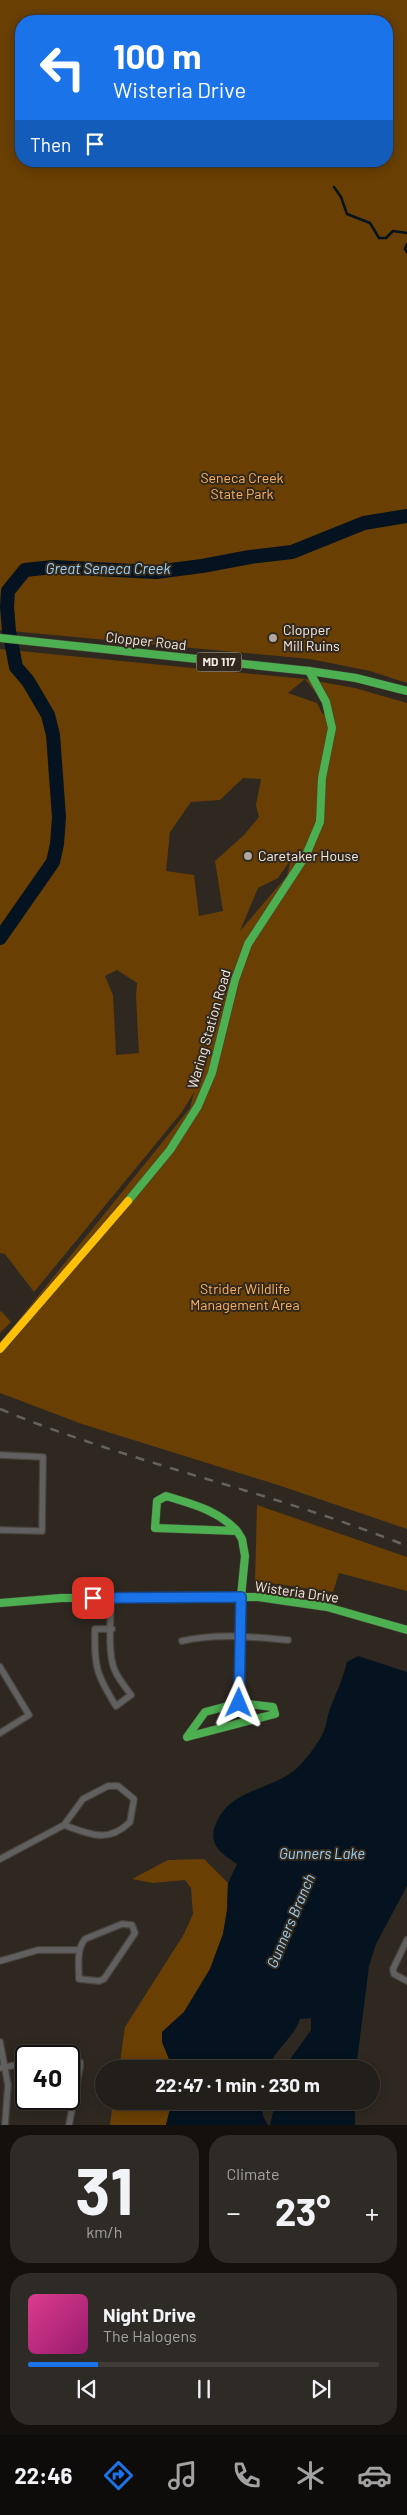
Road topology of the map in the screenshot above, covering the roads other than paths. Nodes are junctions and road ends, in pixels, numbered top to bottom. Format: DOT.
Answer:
graph roads {
  1 [pos="0,638"];
  2 [pos="309,671"];
  3 [pos="407,691"];
  4 [pos="0,1349"];
  5 [pos="0,1455"];
  6 [pos="0,1530"];
  7 [pos="237,1531"];
  8 [pos="241,1597"];
  9 [pos="111,1598"];
  10 [pos="0,1603"];
  11 [pos="112,1629"];
  12 [pos="407,1630"];
  13 [pos="240,1635"];
  14 [pos="288,1640"];
  15 [pos="182,1641"];
  16 [pos="0,1667"];
  17 [pos="239,1703"];
  18 [pos="0,1733"];
  19 [pos="64,1825"];
  20 [pos="0,1859"];
  21 [pos="406,1945"];
  22 [pos="79,1950"];
  23 [pos="0,1962"];
  24 [pos="407,1981"];
  25 [pos="0,2042"];
  26 [pos="3,2068"];
  27 [pos="72,2110"];
  28 [pos="5,2125"];
  29 [pos="69,2125"];
  1 -- 2 [label="street, Clopper Road / MD 117"];
  2 -- 3 [label="street, Clopper Road / MD 117"];
  2 -- 4 [label="street, Waring Station Road"];
  5 -- 6 [label="street"];
  7 -- 7 [label="street"];
  7 -- 8 [label="street"];
  8 -- 9 [label="street, Wisteria Drive"];
  8 -- 12 [label="street, Wisteria Drive"];
  8 -- 13 [label="street"];
  9 -- 10 [label="street, Wisteria Drive"];
  9 -- 11 [label="street"];
  11 -- 11 [label="street"];
  13 -- 14 [label="street"];
  13 -- 15 [label="street"];
  13 -- 17 [label="street"];
  16 -- 18 [label="street"];
  17 -- 17 [label="street"];
  19 -- 19 [label="street"];
  19 -- 20 [label="street"];
  21 -- 24 [label="street"];
  22 -- 22 [label="street"];
  22 -- 23 [label="street"];
  25 -- 26 [label="street"];
  26 -- 28 [label="street"];
  27 -- 29 [label="street"];
}
